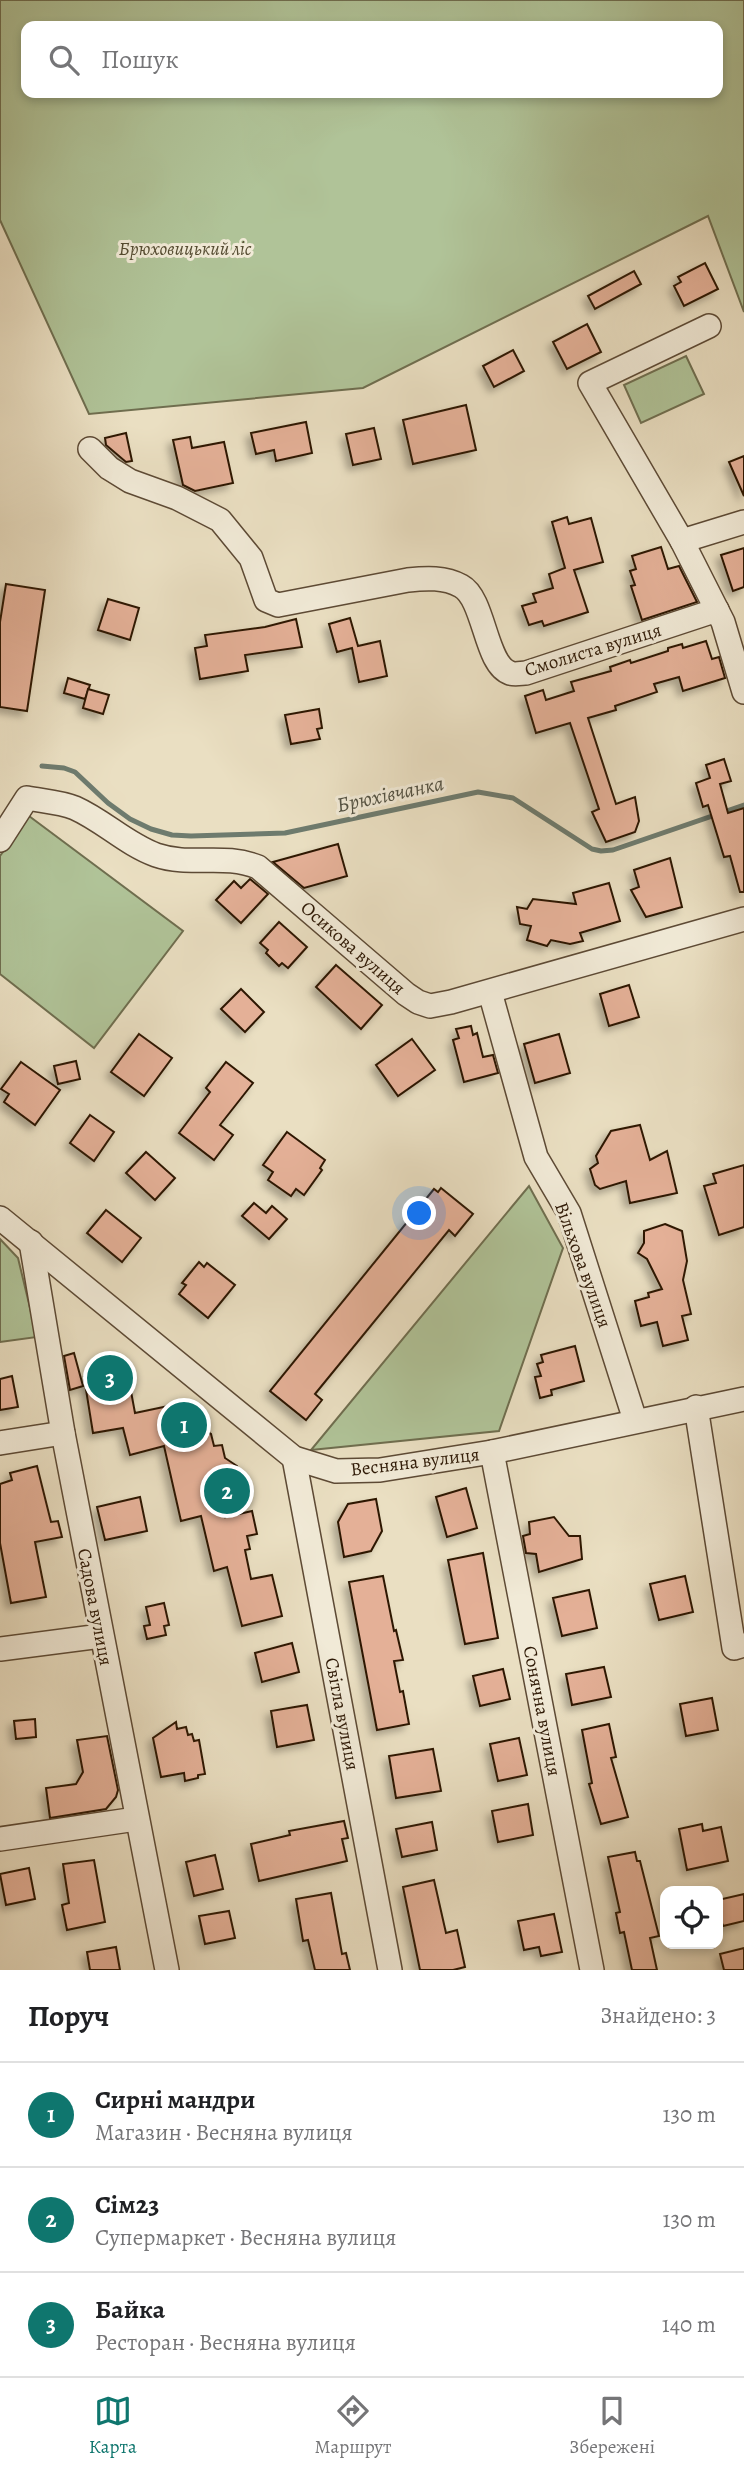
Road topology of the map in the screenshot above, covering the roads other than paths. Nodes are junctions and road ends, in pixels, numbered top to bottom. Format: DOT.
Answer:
graph roads {
  1 [pos="709,326"];
  2 [pos="90,449"];
  3 [pos="744,522"];
  4 [pos="682,541"];
  5 [pos="717,610"];
  6 [pos="744,692"];
  7 [pos="0,840"];
  8 [pos="744,919"];
  9 [pos="490,992"];
  10 [pos="0,1217"];
  11 [pos="31,1242"];
  12 [pos="744,1399"];
  13 [pos="695,1407"];
  14 [pos="635,1420"];
  15 [pos="63,1433"];
  16 [pos="0,1443"];
  17 [pos="492,1452"];
  18 [pos="294,1458"];
  19 [pos="101,1636"];
  20 [pos="739,1646"];
  21 [pos="0,1649"];
  22 [pos="136,1819"];
  23 [pos="0,1839"];
  24 [pos="167,1970"];
  25 [pos="390,1970"];
  26 [pos="592,1970"];
  1 -- 4 [label="street"];
  2 -- 5 [label="street, Смолиста вулиця"];
  3 -- 4 [label="street"];
  4 -- 5 [label="street"];
  5 -- 6 [label="street"];
  7 -- 9 [label="street, Осикова вулиця"];
  8 -- 9 [label="street, Осикова вулиця"];
  9 -- 14 [label="street, Вільхова вулиця"];
  10 -- 11 [label="street, Весняна вулиця"];
  11 -- 15 [label="street, Садова вулиця"];
  11 -- 18 [label="street, Весняна вулиця"];
  12 -- 13 [label="street, Весняна вулиця"];
  13 -- 14 [label="street, Весняна вулиця"];
  13 -- 20 [label="street"];
  14 -- 17 [label="street, Весняна вулиця"];
  15 -- 16 [label="street"];
  15 -- 19 [label="street, Садова вулиця"];
  17 -- 18 [label="street, Весняна вулиця"];
  17 -- 26 [label="street, Сонячна вулиця"];
  18 -- 25 [label="street, Світла вулиця"];
  19 -- 21 [label="street"];
  19 -- 22 [label="street, Садова вулиця"];
  22 -- 23 [label="street"];
  22 -- 24 [label="street, Садова вулиця"];
}
